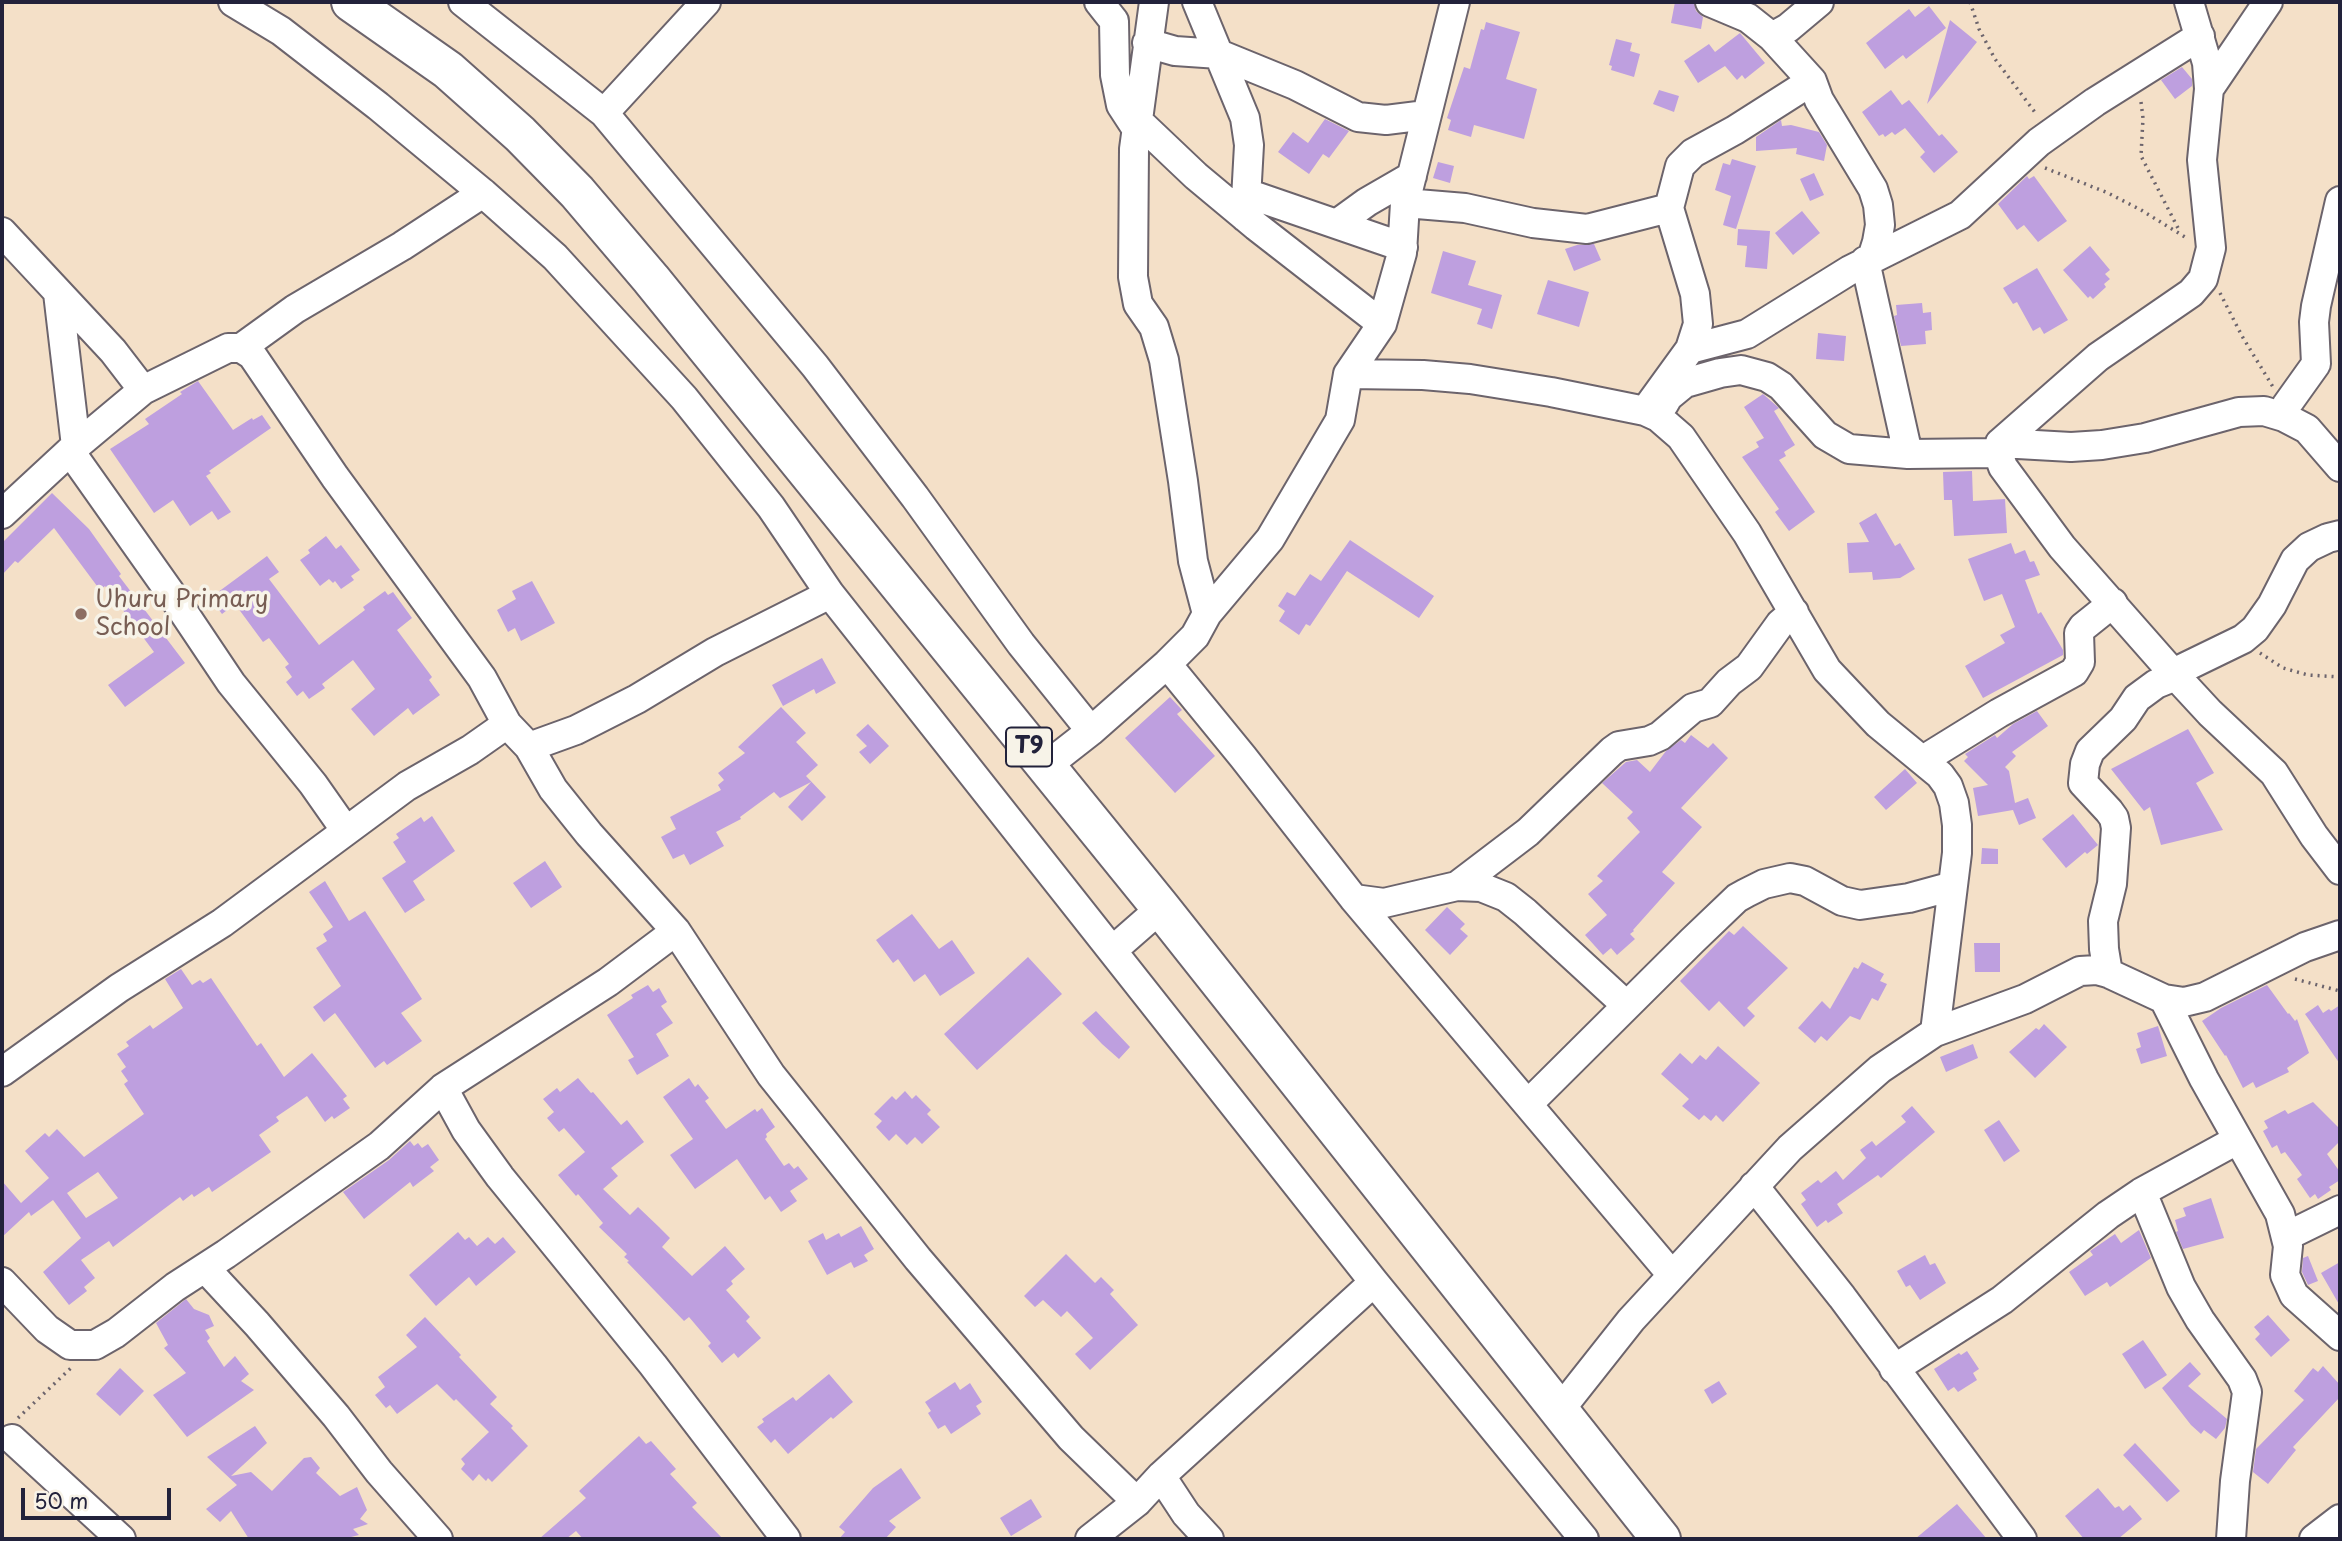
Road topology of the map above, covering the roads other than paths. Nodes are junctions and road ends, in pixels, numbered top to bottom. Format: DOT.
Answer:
graph roads {
  1 [pos="233,2"];
  2 [pos="351,2"];
  3 [pos="463,2"];
  4 [pos="706,2"];
  5 [pos="1099,2"];
  6 [pos="1154,2"];
  7 [pos="1197,2"];
  8 [pos="1710,2"];
  9 [pos="1819,2"];
  10 [pos="2189,2"];
  11 [pos="2268,2"];
  12 [pos="1447,6"];
  13 [pos="2200,36"];
  14 [pos="1772,37"];
  15 [pos="1147,43"];
  16 [pos="1219,54"];
  17 [pos="1812,81"];
  18 [pos="2209,89"];
  19 [pos="604,113"];
  20 [pos="1418,116"];
  21 [pos="1136,124"];
  22 [pos="1412,176"];
  23 [pos="483,193"];
  24 [pos="2340,201"];
  25 [pos="1405,203"];
  26 [pos="1245,205"];
  27 [pos="1669,208"];
  28 [pos="1338,223"];
  29 [pos="2,232"];
  30 [pos="1403,247"];
  31 [pos="1868,259"];
  32 [pos="58,293"];
  33 [pos="1382,324"];
  34 [pos="241,348"];
  35 [pos="1690,349"];
  36 [pos="1348,374"];
  37 [pos="143,390"];
  38 [pos="2286,406"];
  39 [pos="1651,414"];
  40 [pos="1999,448"];
  41 [pos="73,449"];
  42 [pos="1908,454"];
  43 [pos="2340,467"];
  44 [pos="2,514"];
  45 [pos="2340,535"];
  46 [pos="830,594"];
  47 [pos="2113,603"];
  48 [pos="1794,612"];
  49 [pos="1207,614"];
  50 [pos="1167,664"];
  51 [pos="2174,675"];
  52 [pos="507,724"];
  53 [pos="1091,731"];
  54 [pos="529,747"];
  55 [pos="1923,760"];
  56 [pos="1045,767"];
  57 [pos="346,831"];
  58 [pos="2340,870"];
  59 [pos="1457,886"];
  60 [pos="1953,886"];
  61 [pos="1354,899"];
  62 [pos="1161,908"];
  63 [pos="676,931"];
  64 [pos="2340,935"];
  65 [pos="1113,950"];
  66 [pos="2108,973"];
  67 [pos="2164,999"];
  68 [pos="1626,1005"];
  69 [pos="1935,1032"];
  70 [pos="2,1072"];
  71 [pos="443,1088"];
  72 [pos="1528,1104"];
  73 [pos="2237,1140"];
  74 [pos="1754,1186"];
  75 [pos="2142,1192"];
  76 [pos="2340,1210"];
  77 [pos="2287,1236"];
  78 [pos="205,1268"];
  79 [pos="1672,1275"];
  80 [pos="2,1282"];
  81 [pos="1374,1282"];
  82 [pos="2340,1336"];
  83 [pos="1894,1368"];
  84 [pos="1559,1410"];
  85 [pos="12,1439"];
  86 [pos="1161,1476"];
  87 [pos="1137,1502"];
  88 [pos="2340,1519"];
  89 [pos="121,1539"];
  90 [pos="438,1539"];
  91 [pos="786,1539"];
  92 [pos="1090,1539"];
  93 [pos="1209,1539"];
  94 [pos="1584,1539"];
  95 [pos="1661,1539"];
  96 [pos="2022,1539"];
  97 [pos="2231,1539"];
  98 [pos="2314,1539"];
  1 -- 23 [label="street"];
  2 -- 56 [label="highway, T9"];
  3 -- 19 [label="street"];
  4 -- 19 [label="street"];
  5 -- 21 [label="street"];
  6 -- 15 [label="street"];
  7 -- 16 [label="street"];
  8 -- 14 [label="street"];
  9 -- 14 [label="street"];
  10 -- 13 [label="street"];
  11 -- 18 [label="street"];
  12 -- 22 [label="street"];
  13 -- 18 [label="street"];
  13 -- 31 [label="street"];
  14 -- 17 [label="street"];
  15 -- 16 [label="street"];
  15 -- 21 [label="street"];
  16 -- 20 [label="street"];
  16 -- 26 [label="street"];
  17 -- 27 [label="street"];
  17 -- 31 [label="street"];
  18 -- 40 [label="street"];
  19 -- 53 [label="street"];
  21 -- 26 [label="street"];
  21 -- 49 [label="street"];
  22 -- 25 [label="street"];
  22 -- 28 [label="street"];
  23 -- 34 [label="street"];
  23 -- 46 [label="street"];
  24 -- 38 [label="street"];
  25 -- 27 [label="street"];
  25 -- 30 [label="street"];
  26 -- 28 [label="street"];
  26 -- 33 [label="street"];
  27 -- 35 [label="street"];
  28 -- 30 [label="street"];
  29 -- 32 [label="street"];
  30 -- 33 [label="street"];
  31 -- 35 [label="street"];
  31 -- 42 [label="street"];
  32 -- 37 [label="street"];
  32 -- 41 [label="street"];
  33 -- 36 [label="street"];
  34 -- 37 [label="street"];
  34 -- 52 [label="street"];
  35 -- 39 [label="street"];
  36 -- 39 [label="street"];
  36 -- 49 [label="street"];
  37 -- 41 [label="street"];
  39 -- 42 [label="street"];
  39 -- 48 [label="street"];
  40 -- 42 [label="street"];
  40 -- 43 [label="street"];
  40 -- 47 [label="street"];
  41 -- 44 [label="street"];
  41 -- 57 [label="street"];
  45 -- 51 [label="street"];
  46 -- 54 [label="street"];
  46 -- 65 [label="street"];
  47 -- 51 [label="street"];
  47 -- 55 [label="street"];
  48 -- 55 [label="street"];
  48 -- 59 [label="street"];
  49 -- 50 [label="street"];
  50 -- 53 [label="street"];
  50 -- 61 [label="street"];
  51 -- 58 [label="street"];
  51 -- 66 [label="street"];
  52 -- 54 [label="street"];
  52 -- 57 [label="street"];
  53 -- 56 [label="street"];
  54 -- 63 [label="street"];
  55 -- 60 [label="street"];
  56 -- 62 [label="highway, T9"];
  57 -- 70 [label="street"];
  59 -- 61 [label="street"];
  59 -- 68 [label="street"];
  60 -- 68 [label="street"];
  60 -- 69 [label="street"];
  61 -- 72 [label="street"];
  62 -- 65 [label="street"];
  62 -- 84 [label="highway, T9"];
  63 -- 71 [label="street"];
  63 -- 87 [label="street"];
  64 -- 67 [label="street"];
  65 -- 81 [label="street"];
  66 -- 67 [label="street"];
  66 -- 69 [label="street"];
  67 -- 73 [label="street"];
  68 -- 72 [label="street"];
  69 -- 74 [label="street"];
  71 -- 78 [label="street"];
  71 -- 91 [label="street"];
  72 -- 79 [label="street"];
  73 -- 75 [label="street"];
  73 -- 77 [label="street"];
  74 -- 79 [label="street"];
  74 -- 83 [label="street"];
  75 -- 83 [label="street"];
  75 -- 97 [label="street"];
  76 -- 77 [label="street"];
  77 -- 82 [label="street"];
  78 -- 80 [label="street"];
  78 -- 90 [label="street"];
  79 -- 84 [label="street"];
  81 -- 86 [label="street"];
  81 -- 94 [label="street"];
  83 -- 96 [label="street"];
  84 -- 95 [label="highway, T9"];
  85 -- 89 [label="street"];
  86 -- 87 [label="street"];
  86 -- 93 [label="street"];
  87 -- 92 [label="street"];
  88 -- 98 [label="street"];
}
